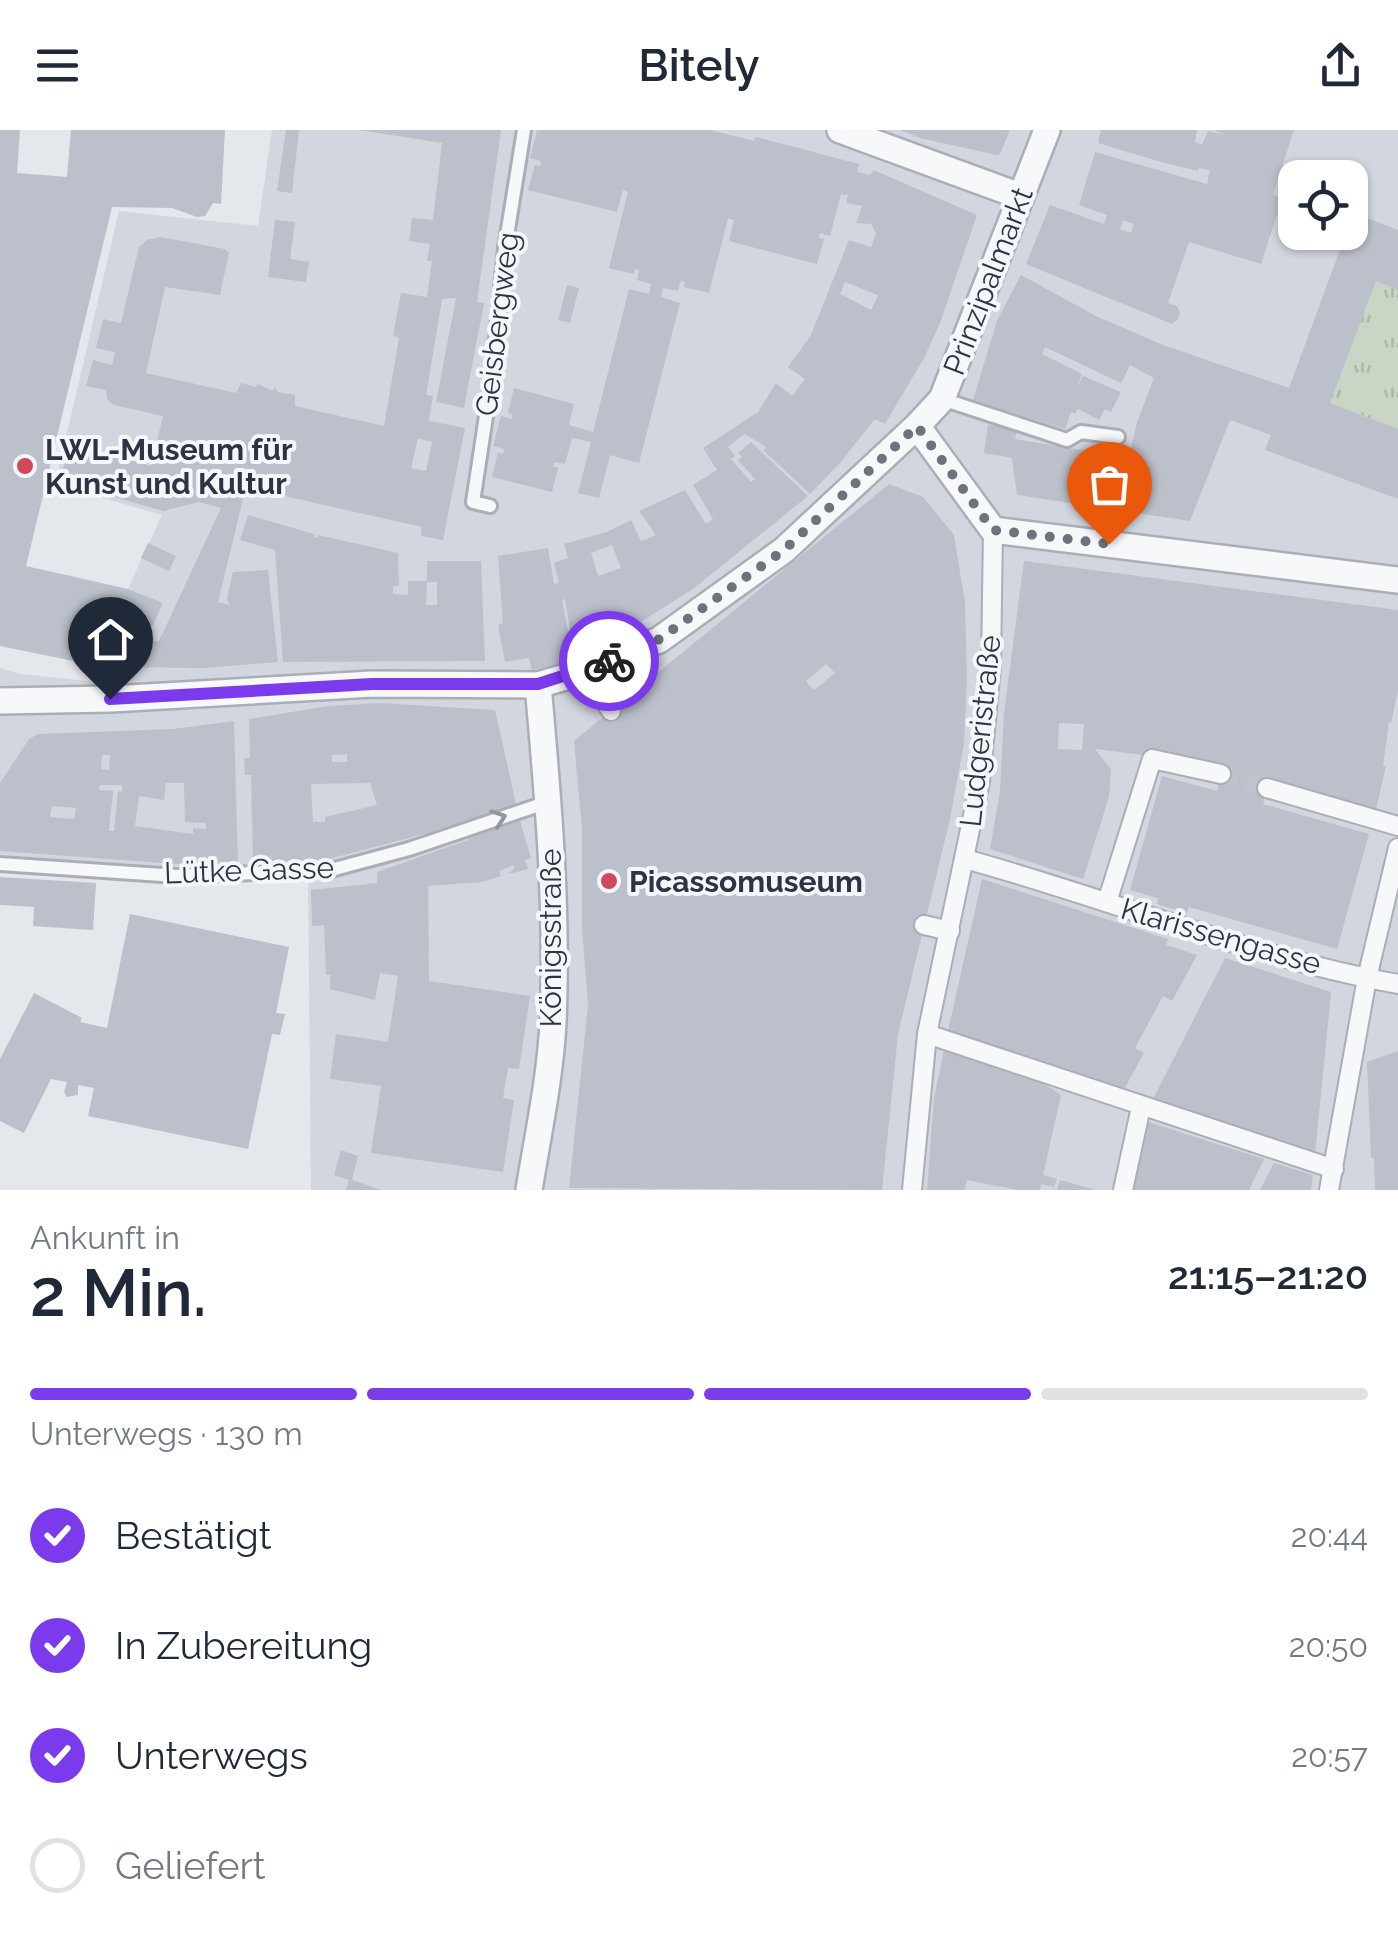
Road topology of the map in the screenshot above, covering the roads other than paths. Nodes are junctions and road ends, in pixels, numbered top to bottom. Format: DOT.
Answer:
graph roads {
  1 [pos="524,130"];
  2 [pos="840,130"];
  3 [pos="1048,130"];
  4 [pos="1020,196"];
  5 [pos="942,398"];
  6 [pos="917,426"];
  7 [pos="1118,437"];
  8 [pos="490,506"];
  9 [pos="993,530"];
  10 [pos="1398,580"];
  11 [pos="586,671"];
  12 [pos="538,684"];
  13 [pos="0,701"];
  14 [pos="611,712"];
  15 [pos="1221,774"];
  16 [pos="1267,788"];
  17 [pos="548,802"];
  18 [pos="1398,826"];
  19 [pos="1398,848"];
  20 [pos="965,859"];
  21 [pos="0,864"];
  22 [pos="1107,902"];
  23 [pos="924,925"];
  24 [pos="950,931"];
  25 [pos="1367,978"];
  26 [pos="1398,984"];
  27 [pos="927,1034"];
  28 [pos="1141,1106"];
  29 [pos="1334,1169"];
  30 [pos="529,1190"];
  31 [pos="912,1190"];
  32 [pos="1124,1190"];
  33 [pos="1329,1190"];
  1 -- 8 [label="lane, Geisbergweg"];
  2 -- 4 [label="street"];
  3 -- 4 [label="street, Prinzipalmarkt"];
  4 -- 5 [label="street, Prinzipalmarkt"];
  5 -- 6 [label="street, Prinzipalmarkt"];
  5 -- 7 [label="lane"];
  6 -- 9 [label="street"];
  6 -- 11 [label="street, Prinzipalmarkt"];
  9 -- 10 [label="street"];
  9 -- 20 [label="street, Ludgeristraße"];
  11 -- 12 [label="street, Prinzipalmarkt"];
  11 -- 14 [label="street"];
  12 -- 13 [label="street, Prinzipalmarkt"];
  12 -- 17 [label="street, Königsstraße"];
  15 -- 22 [label="street, Klarissengasse"];
  16 -- 18 [label="street"];
  21 -- 17 [label="lane, Lütke Gasse, one-way"];
  17 -- 30 [label="street, Königsstraße"];
  19 -- 25 [label="street"];
  20 -- 22 [label="street, Klarissengasse"];
  20 -- 24 [label="street, Ludgeristraße"];
  22 -- 25 [label="street, Klarissengasse"];
  23 -- 24 [label="street"];
  24 -- 27 [label="street, Ludgeristraße"];
  25 -- 26 [label="street, Klarissengasse"];
  25 -- 29 [label="street"];
  27 -- 28 [label="street"];
  27 -- 31 [label="street, Ludgeristraße"];
  28 -- 29 [label="street"];
  28 -- 32 [label="street"];
  29 -- 33 [label="street"];
}
